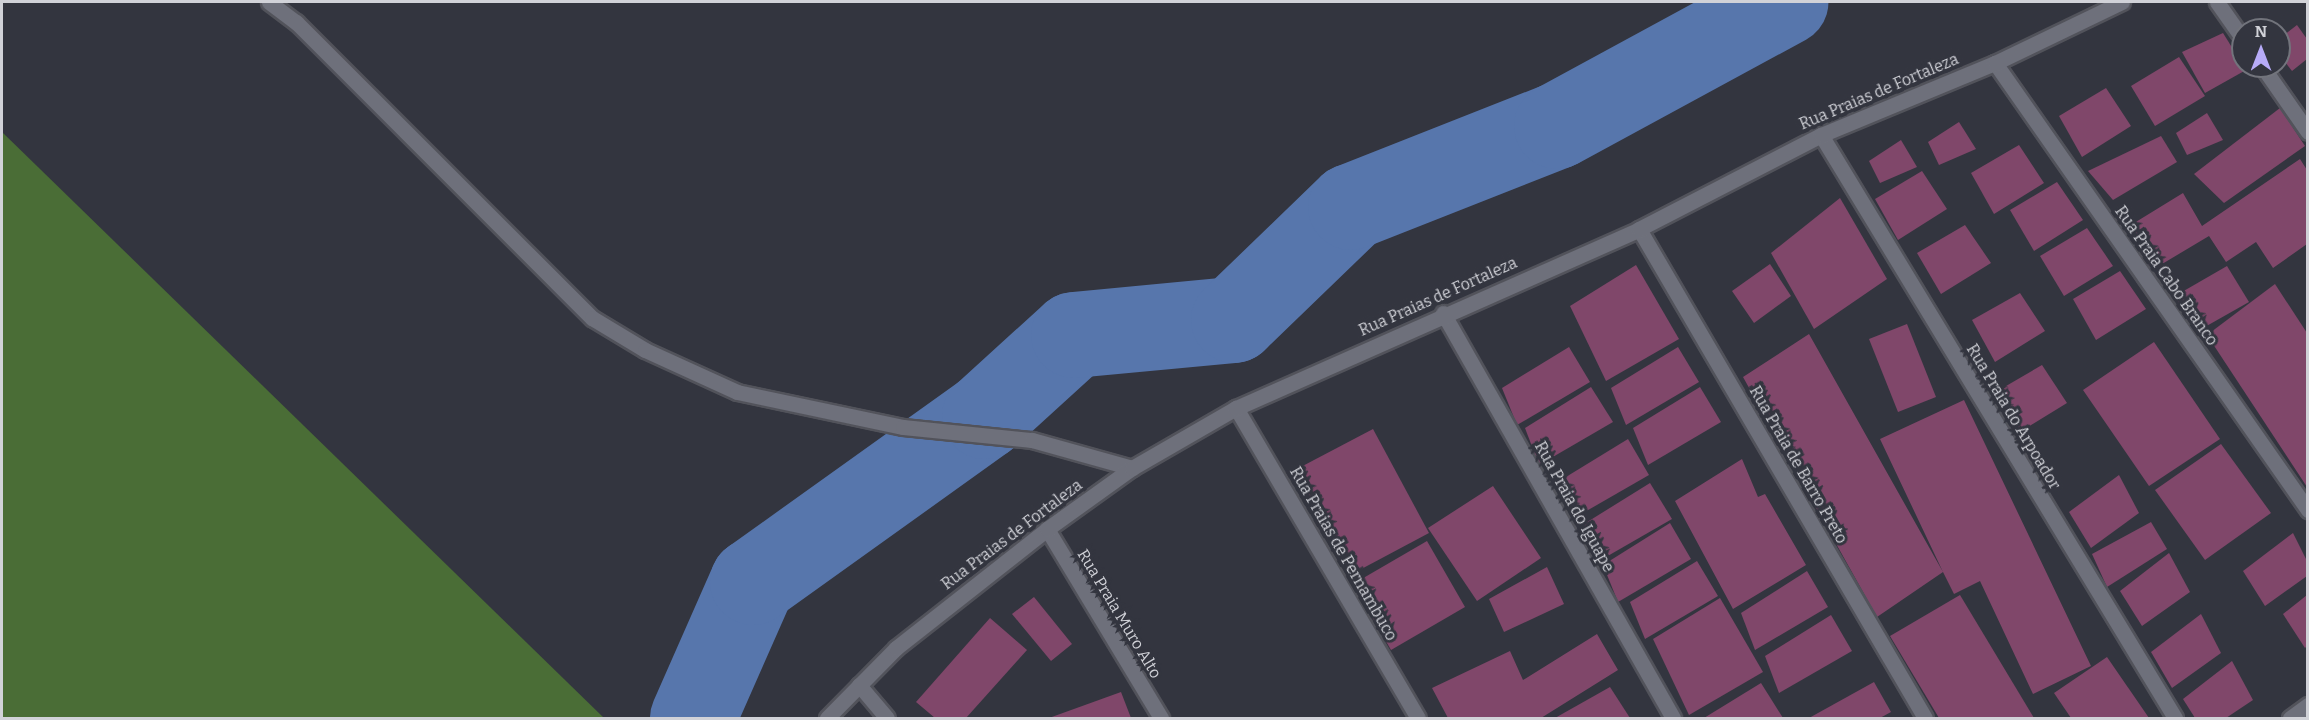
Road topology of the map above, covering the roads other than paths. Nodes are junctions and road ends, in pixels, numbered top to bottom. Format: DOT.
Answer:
graph roads {
  1 [pos="269,2"];
  2 [pos="2122,2"];
  3 [pos="2217,2"];
  4 [pos="2231,22"];
  5 [pos="1995,63"];
  6 [pos="2270,78"];
  7 [pos="2307,132"];
  8 [pos="1821,135"];
  9 [pos="1640,229"];
  10 [pos="1443,313"];
  11 [pos="1236,408"];
  12 [pos="1132,468"];
  13 [pos="2307,510"];
  14 [pos="1047,529"];
  15 [pos="859,686"];
  16 [pos="2307,705"];
  17 [pos="827,718"];
  18 [pos="888,718"];
  19 [pos="1161,718"];
  20 [pos="1418,718"];
  21 [pos="1673,718"];
  22 [pos="1925,718"];
  23 [pos="2175,718"];
  24 [pos="2290,718"];
  1 -- 12 [label="street"];
  2 -- 5 [label="street, Rua Praias de Fortaleza"];
  3 -- 4 [label="street"];
  5 -- 8 [label="street, Rua Praias de Fortaleza"];
  5 -- 13 [label="street, Rua Praia Cabo Branco"];
  6 -- 7 [label="street"];
  8 -- 9 [label="street, Rua Praias de Fortaleza"];
  8 -- 23 [label="street, Rua Praia do Arpoador"];
  9 -- 10 [label="street, Rua Praias de Fortaleza"];
  9 -- 22 [label="street, Rua Praia de Barro Preto"];
  10 -- 11 [label="street, Rua Praias de Fortaleza"];
  10 -- 21 [label="street, Rua Praia do Iguape"];
  11 -- 12 [label="street, Rua Praias de Fortaleza"];
  11 -- 20 [label="street, Rua Praias de Pernambuco"];
  12 -- 14 [label="street, Rua Praias de Fortaleza"];
  14 -- 15 [label="street, Rua Praias de Fortaleza"];
  14 -- 19 [label="street, Rua Praia Muro Alto"];
  15 -- 17 [label="street, Rua Praias de Fortaleza"];
  15 -- 18 [label="street"];
  16 -- 24 [label="street"];
}
